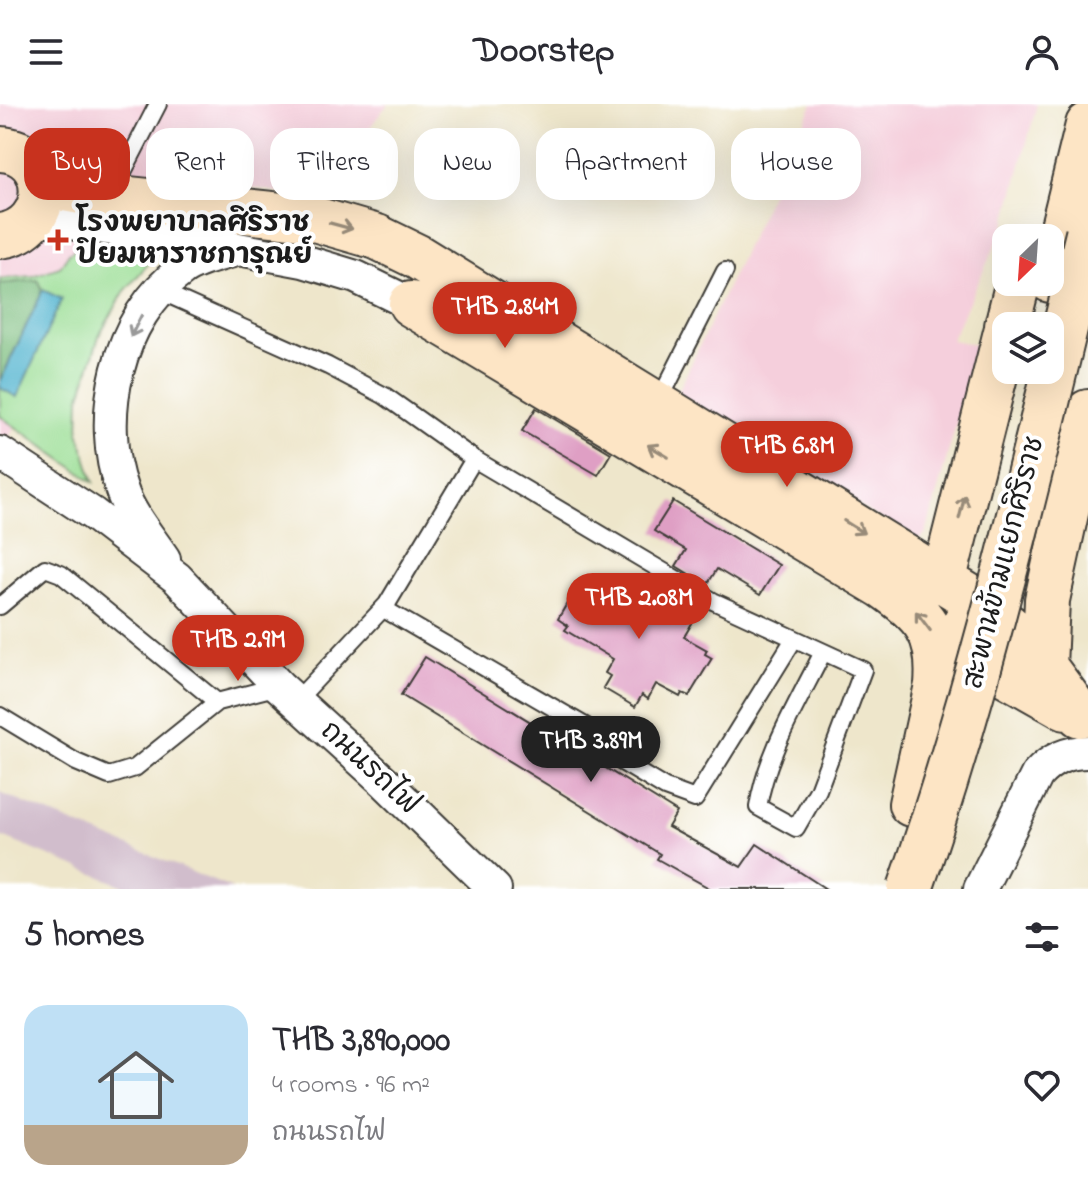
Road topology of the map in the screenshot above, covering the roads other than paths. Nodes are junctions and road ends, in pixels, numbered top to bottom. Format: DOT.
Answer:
graph roads {
  1 [pos="158,104"];
  2 [pos="1063,104"];
  3 [pos="1088,125"];
  4 [pos="0,149"];
  5 [pos="130,158"];
  6 [pos="130,199"];
  7 [pos="94,200"];
  8 [pos="25,213"];
  9 [pos="1033,224"];
  10 [pos="1064,224"];
  11 [pos="1088,234"];
  12 [pos="239,249"];
  13 [pos="725,271"];
  14 [pos="158,290"];
  15 [pos="411,304"];
  16 [pos="1088,337"];
  17 [pos="993,384"];
  18 [pos="1025,384"];
  19 [pos="658,404"];
  20 [pos="1088,412"];
  21 [pos="0,453"];
  22 [pos="474,459"];
  23 [pos="177,578"];
  24 [pos="943,582"];
  25 [pos="388,603"];
  26 [pos="0,606"];
  27 [pos="794,639"];
  28 [pos="823,652"];
  29 [pos="1044,666"];
  30 [pos="288,694"];
  31 [pos="217,702"];
  32 [pos="0,716"];
  33 [pos="1085,729"];
  34 [pos="911,804"];
  35 [pos="495,889"];
  36 [pos="883,889"];
  37 [pos="910,889"];
  38 [pos="941,889"];
  39 [pos="980,889"];
  1 -- 5 [label="lane"];
  2 -- 9 [label="main road"];
  3 -- 10 [label="main road"];
  4 -- 8 [label="main road"];
  6 -- 19 [label="main road, one-way"];
  7 -- 8 [label="main road"];
  8 -- 12 [label="street"];
  11 -- 37 [label="main road, สะพานข้ามแยกศิริราช, bridge"];
  12 -- 14 [label="street, ถนนรถไฟ"];
  12 -- 15 [label="street"];
  13 -- 19 [label="lane"];
  14 -- 22 [label="lane"];
  14 -- 23 [label="street, ถนนรถไฟ, one-way"];
  34 -- 15 [label="main road, one-way"];
  16 -- 38 [label="main road"];
  24 -- 17 [label="main road, one-way"];
  18 -- 34 [label="main road"];
  19 -- 24 [label="main road, one-way"];
  20 -- 29 [label="main road"];
  21 -- 23 [label="street, ถนนรถไฟ"];
  22 -- 25 [label="lane"];
  22 -- 27 [label="lane"];
  23 -- 30 [label="street, ถนนรถไฟ"];
  24 -- 29 [label="main road"];
  24 -- 33 [label="main road"];
  25 -- 27 [label="lane"];
  25 -- 30 [label="lane"];
  26 -- 31 [label="lane"];
  27 -- 28 [label="lane"];
  28 -- 28 [label="lane"];
  29 -- 33 [label="main road"];
  30 -- 31 [label="lane"];
  30 -- 35 [label="street, ถนนรถไฟ"];
  31 -- 32 [label="lane"];
  33 -- 39 [label="street"];
  34 -- 36 [label="main road"];
}
